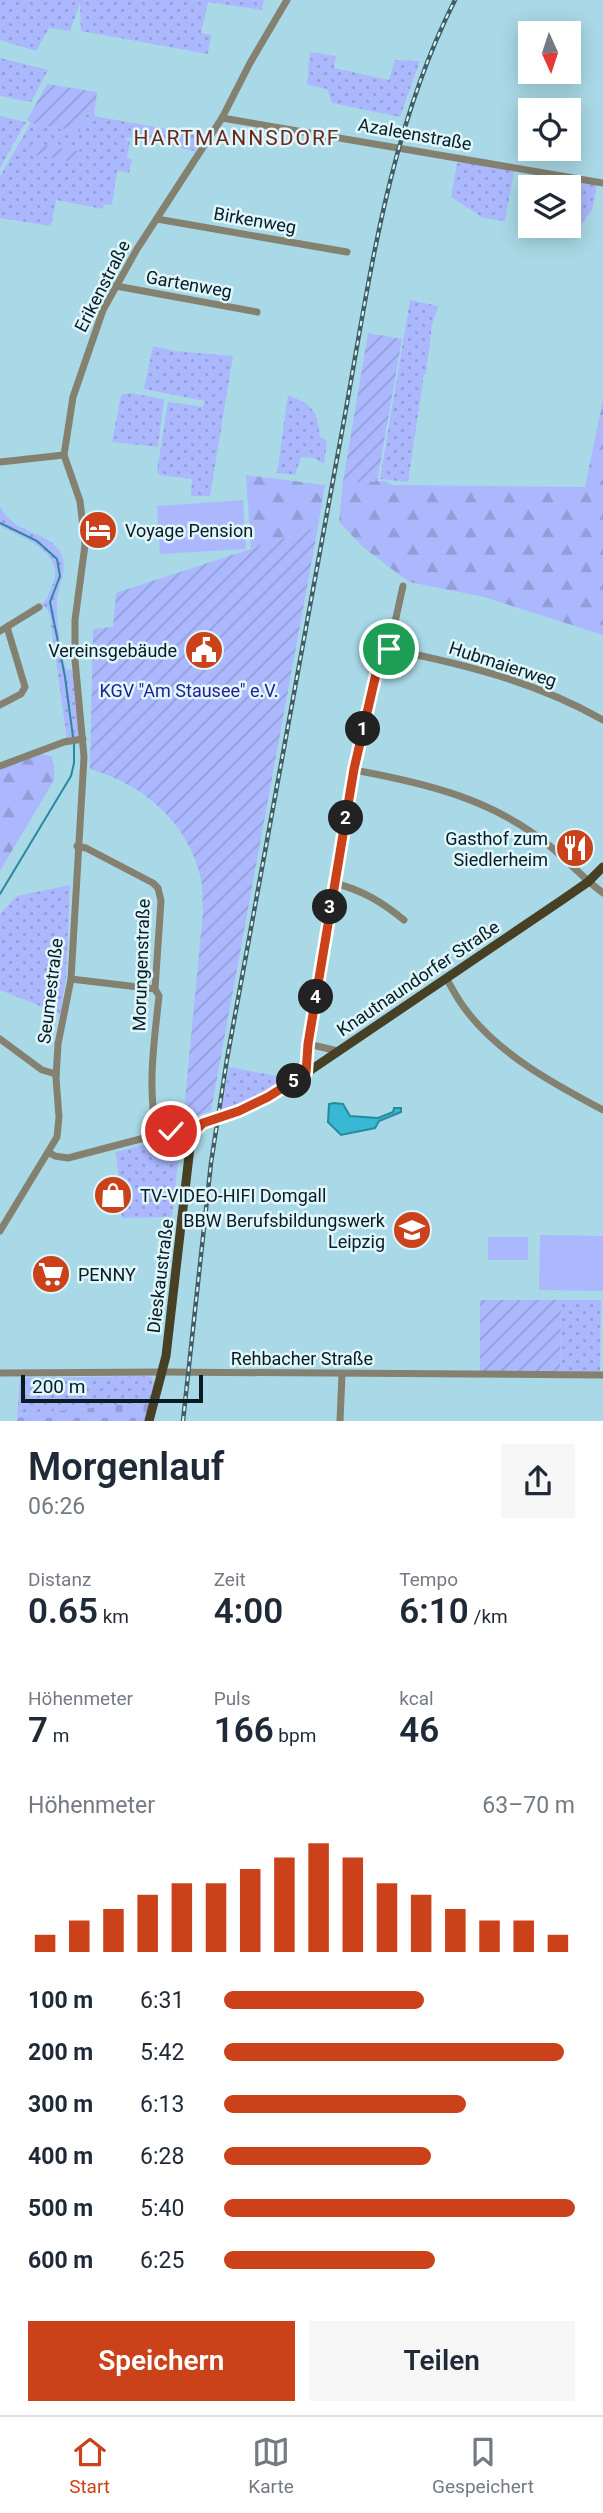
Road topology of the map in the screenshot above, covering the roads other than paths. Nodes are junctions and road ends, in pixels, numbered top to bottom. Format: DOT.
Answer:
graph roads {
  1 [pos="286,0"];
  2 [pos="222,118"];
  3 [pos="603,183"];
  4 [pos="158,219"];
  5 [pos="347,252"];
  6 [pos="116,286"];
  7 [pos="257,312"];
  8 [pos="64,455"];
  9 [pos="0,462"];
  10 [pos="404,586"];
  11 [pos="39,607"];
  12 [pos="4,629"];
  13 [pos="389,649"];
  14 [pos="75,660"];
  15 [pos="0,705"];
  16 [pos="603,720"];
  17 [pos="76,740"];
  18 [pos="0,766"];
  19 [pos="354,769"];
  20 [pos="77,846"];
  21 [pos="603,867"];
  22 [pos="588,882"];
  23 [pos="334,883"];
  24 [pos="603,893"];
  25 [pos="404,920"];
  26 [pos="446,978"];
  27 [pos="71,979"];
  28 [pos="155,989"];
  29 [pos="0,1039"];
  30 [pos="308,1044"];
  31 [pos="338,1051"];
  32 [pos="306,1073"];
  33 [pos="56,1074"];
  34 [pos="603,1110"];
  35 [pos="193,1133"];
  36 [pos="157,1135"];
  37 [pos="48,1152"];
  38 [pos="3,1218"];
  39 [pos="0,1231"];
  40 [pos="163,1372"];
  41 [pos="0,1373"];
  42 [pos="342,1374"];
  43 [pos="603,1375"];
  44 [pos="149,1421"];
  45 [pos="340,1421"];
  1 -- 2 [label="street, Erikenstraße"];
  2 -- 3 [label="street, Azaleenstraße"];
  2 -- 4 [label="street, Erikenstraße"];
  4 -- 5 [label="street, Birkenweg"];
  4 -- 6 [label="street, Erikenstraße"];
  6 -- 7 [label="street, Gartenweg"];
  6 -- 8 [label="street, Erikenstraße"];
  8 -- 9 [label="street"];
  8 -- 14 [label="street, Erikenstraße"];
  10 -- 13 [label="street"];
  11 -- 12 [label="street"];
  12 -- 15 [label="street"];
  13 -- 16 [label="street, Hubmaierweg"];
  13 -- 19 [label="street"];
  14 -- 17 [label="street, Seumestraße"];
  17 -- 18 [label="street"];
  17 -- 20 [label="street, Seumestraße"];
  19 -- 22 [label="street"];
  19 -- 23 [label="street"];
  20 -- 27 [label="street, Seumestraße"];
  20 -- 28 [label="street, Morungenstraße"];
  21 -- 22 [label="main road, Knautnaundorfer Straße"];
  22 -- 24 [label="street"];
  22 -- 26 [label="main road, Knautnaundorfer Straße"];
  23 -- 25 [label="street"];
  23 -- 30 [label="street"];
  26 -- 31 [label="main road, Knautnaundorfer Straße"];
  26 -- 34 [label="street"];
  27 -- 28 [label="street"];
  27 -- 33 [label="street, Seumestraße"];
  28 -- 36 [label="street, Morungenstraße"];
  29 -- 33 [label="street"];
  30 -- 31 [label="street"];
  30 -- 32 [label="street"];
  31 -- 32 [label="main road, Knautnaundorfer Straße"];
  32 -- 35 [label="main road, Knautnaundorfer Straße"];
  33 -- 37 [label="street, Seumestraße"];
  35 -- 36 [label="street, Knautnaundorfer Straße"];
  35 -- 40 [label="main road, Dieskaustraße"];
  36 -- 37 [label="street, Knautnaundorfer Straße"];
  37 -- 38 [label="street, Seumestraße"];
  38 -- 39 [label="street, Seumestraße"];
  40 -- 41 [label="street, Rehbacher Straße"];
  40 -- 42 [label="street, Rehbacher Straße"];
  40 -- 44 [label="main road, Dieskaustraße"];
  42 -- 43 [label="street, Rehbacher Straße"];
  42 -- 45 [label="street"];
}
